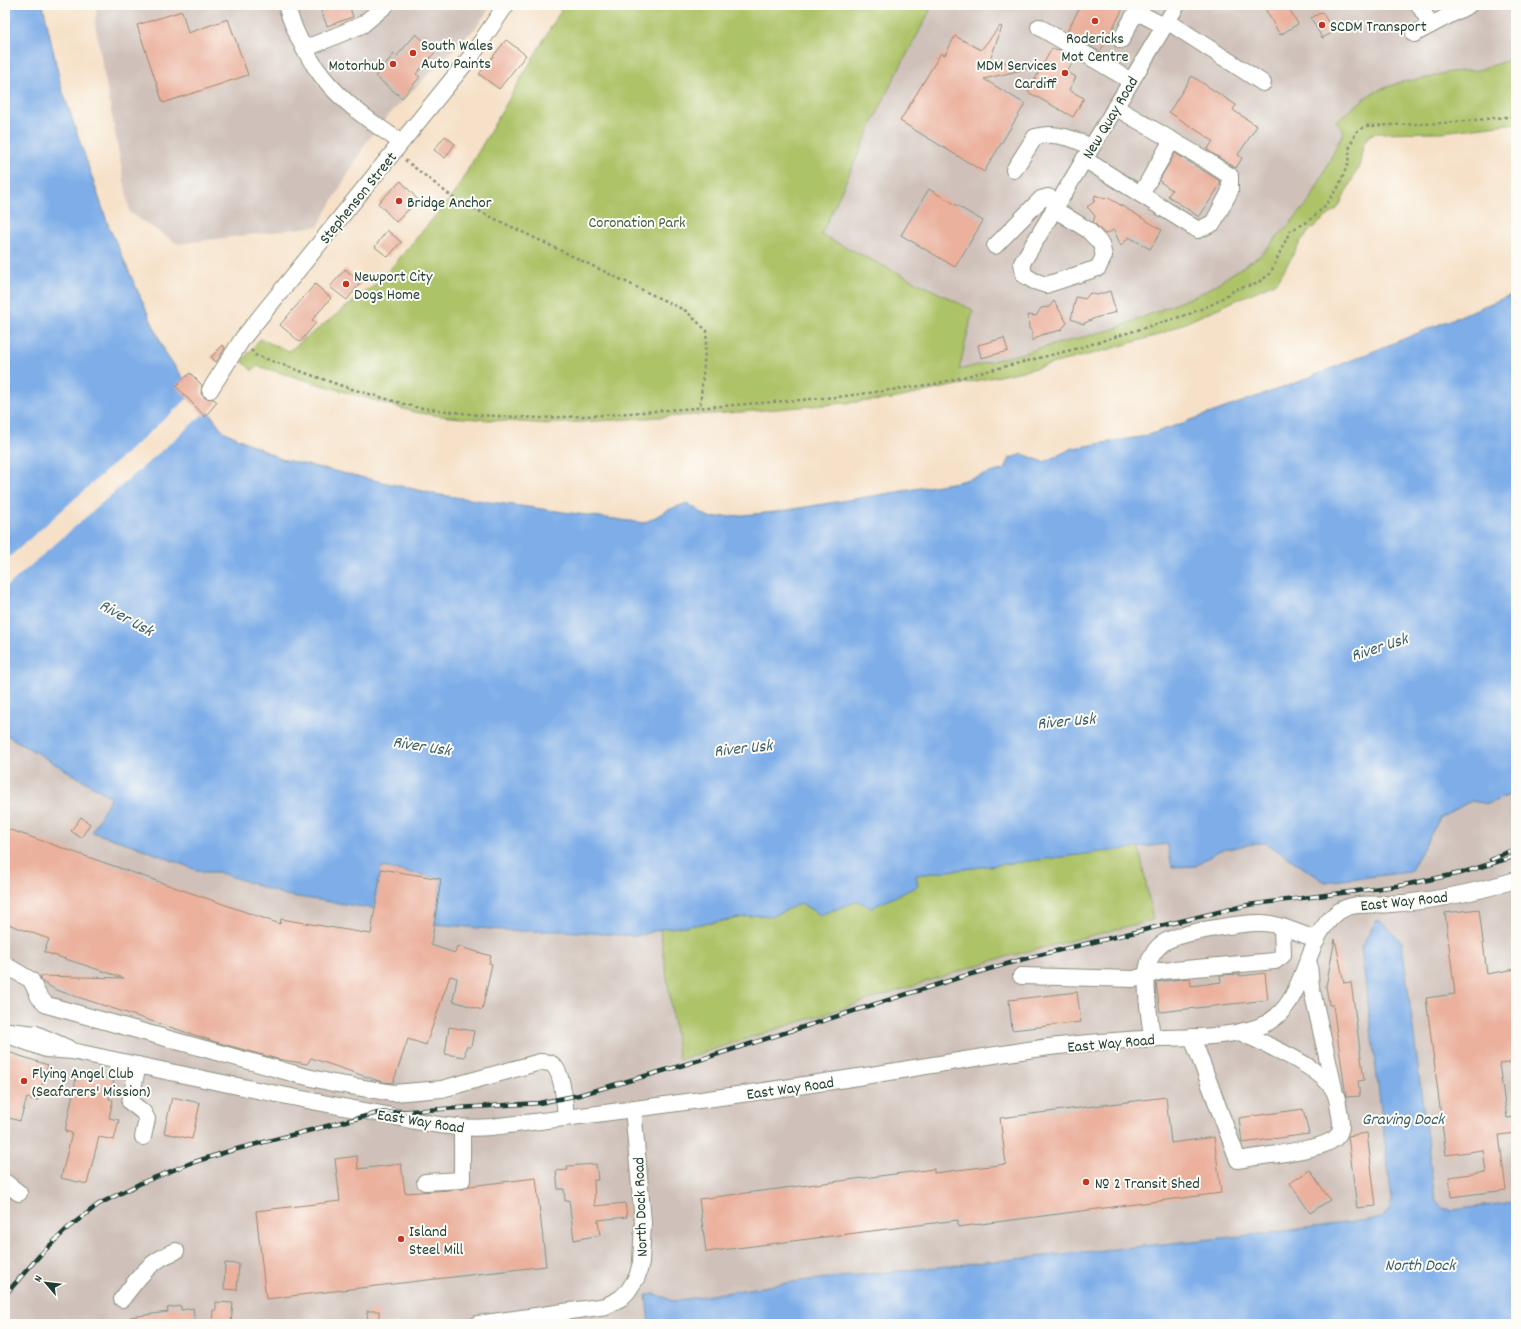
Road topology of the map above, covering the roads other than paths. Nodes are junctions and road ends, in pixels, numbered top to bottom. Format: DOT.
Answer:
graph roads {
  1 [pos="286,5"];
  2 [pos="386,5"];
  3 [pos="506,5"];
  4 [pos="1177,5"];
  5 [pos="1420,5"];
  6 [pos="1469,5"];
  7 [pos="1165,23"];
  8 [pos="1431,25"];
  9 [pos="1039,27"];
  10 [pos="1414,34"];
  11 [pos="1121,40"];
  12 [pos="304,49"];
  13 [pos="1131,81"];
  14 [pos="1263,83"];
  15 [pos="1115,107"];
  16 [pos="1172,140"];
  17 [pos="397,146"];
  18 [pos="1087,153"];
  19 [pos="1014,170"];
  20 [pos="1141,194"];
  21 [pos="1056,205"];
  22 [pos="995,246"];
  23 [pos="210,390"];
  24 [pos="1516,880"];
  25 [pos="1282,927"];
  26 [pos="1317,940"];
  27 [pos="1309,960"];
  28 [pos="5,965"];
  29 [pos="1021,976"];
  30 [pos="1147,976"];
  31 [pos="5,1030"];
  32 [pos="1240,1032"];
  33 [pos="5,1034"];
  34 [pos="1192,1037"];
  35 [pos="1152,1038"];
  36 [pos="72,1051"];
  37 [pos="138,1065"];
  38 [pos="1335,1092"];
  39 [pos="633,1108"];
  40 [pos="566,1117"];
  41 [pos="462,1128"];
  42 [pos="143,1137"];
  43 [pos="425,1182"];
  44 [pos="176,1251"];
  45 [pos="122,1299"];
  46 [pos="478,1324"];
  1 -- 12 [label="street"];
  2 -- 12 [label="street"];
  3 -- 17 [label="street, Stephenson Street"];
  4 -- 7 [label="street, New Quay Road"];
  5 -- 8 [label="street"];
  6 -- 8 [label="street"];
  7 -- 11 [label="street"];
  7 -- 13 [label="street, New Quay Road"];
  7 -- 14 [label="street"];
  8 -- 10 [label="street"];
  9 -- 13 [label="street"];
  12 -- 17 [label="street"];
  13 -- 15 [label="street, New Quay Road"];
  15 -- 16 [label="street"];
  15 -- 18 [label="street, New Quay Road"];
  16 -- 20 [label="street"];
  16 -- 20 [label="street"];
  17 -- 23 [label="street, Stephenson Street"];
  18 -- 19 [label="street"];
  18 -- 20 [label="street"];
  18 -- 21 [label="street, New Quay Road"];
  21 -- 21 [label="street, New Quay Road"];
  21 -- 22 [label="street"];
  24 -- 26 [label="street, East Way Road"];
  25 -- 26 [label="street"];
  25 -- 30 [label="street"];
  25 -- 30 [label="street"];
  26 -- 27 [label="street, East Way Road"];
  27 -- 32 [label="street, East Way Road"];
  27 -- 38 [label="street"];
  28 -- 40 [label="street"];
  29 -- 30 [label="street"];
  30 -- 35 [label="street"];
  31 -- 36 [label="street"];
  32 -- 34 [label="street, East Way Road"];
  32 -- 38 [label="street"];
  33 -- 36 [label="street, East Way Road"];
  34 -- 35 [label="street, East Way Road"];
  34 -- 38 [label="street"];
  35 -- 39 [label="street, East Way Road"];
  36 -- 37 [label="street, East Way Road"];
  37 -- 41 [label="street, East Way Road"];
  37 -- 42 [label="street"];
  39 -- 40 [label="street, East Way Road"];
  39 -- 46 [label="street, North Dock Road"];
  40 -- 41 [label="street, East Way Road"];
  41 -- 43 [label="street"];
  44 -- 45 [label="street"];
}
